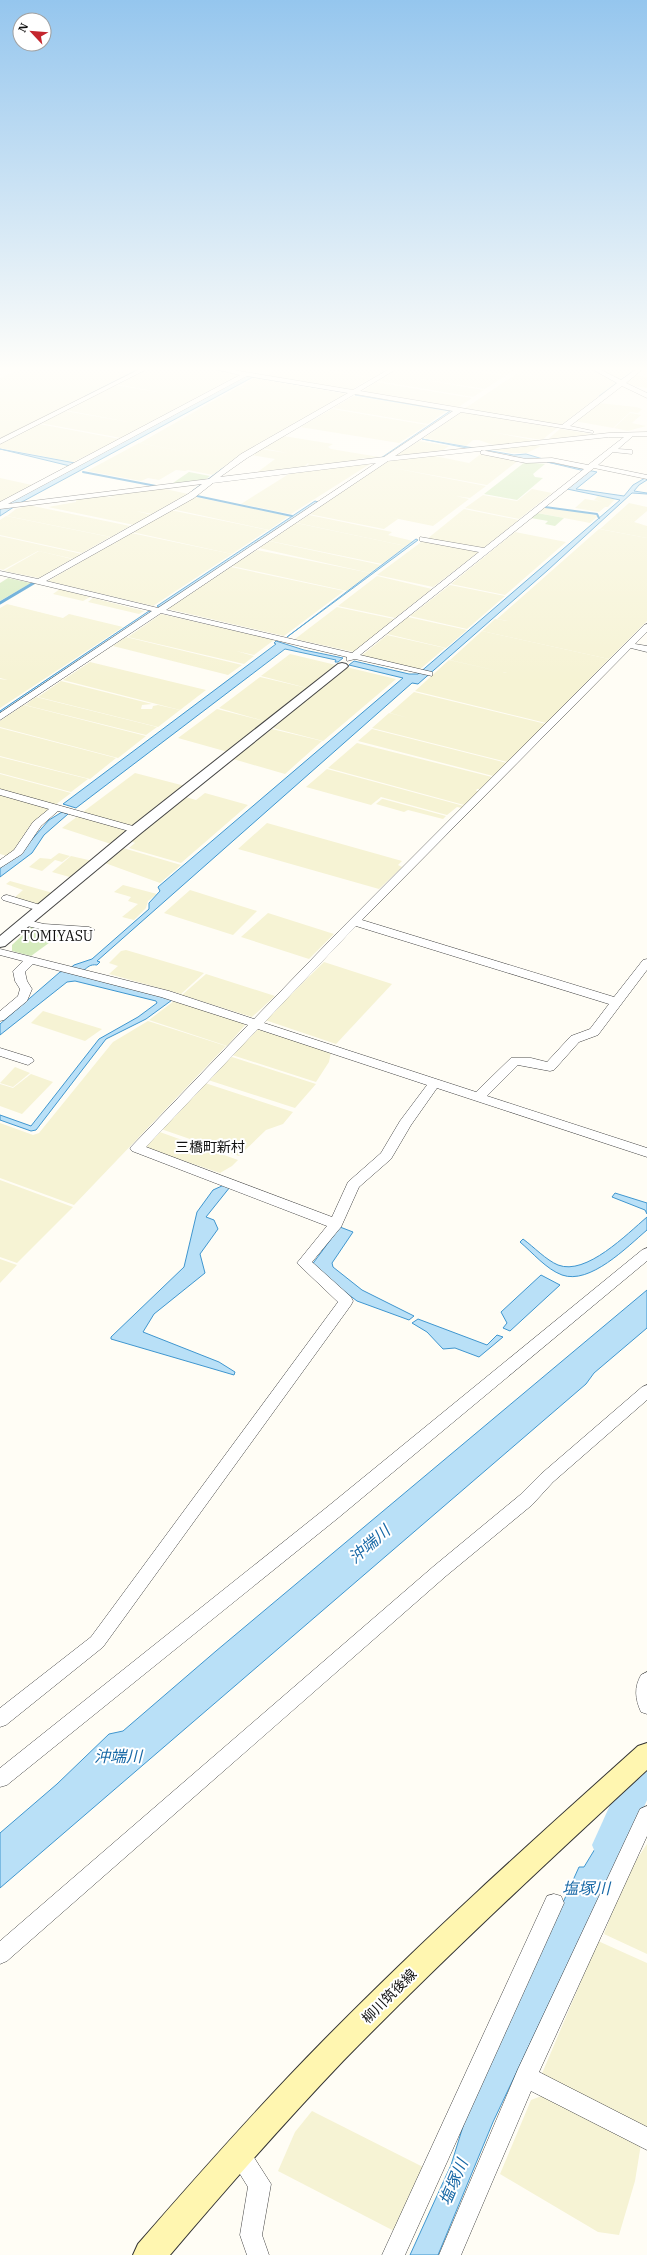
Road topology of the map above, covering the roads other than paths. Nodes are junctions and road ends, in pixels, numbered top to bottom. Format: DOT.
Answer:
graph roads {
  1 [pos="62,473"];
  2 [pos="221,473"];
  3 [pos="272,473"];
  4 [pos="365,473"];
  5 [pos="584,473"];
  6 [pos="626,473"];
  7 [pos="647,477"];
  8 [pos="210,481"];
  9 [pos="1,506"];
  10 [pos="423,539"];
  11 [pos="485,552"];
  12 [pos="0,573"];
  13 [pos="40,582"];
  14 [pos="160,610"];
  15 [pos="647,627"];
  16 [pos="629,645"];
  17 [pos="647,649"];
  18 [pos="348,660"];
  19 [pos="430,674"];
  20 [pos="0,717"];
  21 [pos="0,792"];
  22 [pos="58,808"];
  23 [pos="136,830"];
  24 [pos="0,865"];
  25 [pos="6,898"];
  26 [pos="43,909"];
  27 [pos="27,922"];
  28 [pos="355,922"];
  29 [pos="89,930"];
  30 [pos="0,943"];
  31 [pos="0,952"];
  32 [pos="32,959"];
  33 [pos="647,962"];
  34 [pos="618,1002"];
  35 [pos="3,1012"];
  36 [pos="255,1024"];
  37 [pos="0,1052"];
  38 [pos="28,1061"];
  39 [pos="435,1082"];
  40 [pos="479,1096"];
  41 [pos="647,1153"];
  42 [pos="336,1224"];
  43 [pos="647,1254"];
  44 [pos="647,1391"];
  45 [pos="647,1680"];
  46 [pos="647,1706"];
  47 [pos="0,1719"];
  48 [pos="647,1754"];
  49 [pos="0,1779"];
  50 [pos="647,1815"];
  51 [pos="554,1903"];
  52 [pos="0,1954"];
  53 [pos="526,2076"];
  54 [pos="647,2139"];
  55 [pos="238,2153"];
  56 [pos="149,2255"];
  57 [pos="258,2255"];
  58 [pos="393,2255"];
  59 [pos="450,2255"];
  1 -- 9 [label="street"];
  2 -- 8 [label="street"];
  3 -- 8 [label="street"];
  4 -- 14 [label="street"];
  5 -- 11 [label="street"];
  6 -- 7 [label="street"];
  8 -- 9 [label="street"];
  8 -- 13 [label="street"];
  10 -- 11 [label="street"];
  11 -- 18 [label="street"];
  12 -- 13 [label="street"];
  13 -- 14 [label="street"];
  14 -- 18 [label="street"];
  14 -- 20 [label="street"];
  15 -- 16 [label="street"];
  16 -- 17 [label="street"];
  16 -- 28 [label="street"];
  18 -- 19 [label="street"];
  18 -- 23 [label="street"];
  21 -- 22 [label="street"];
  22 -- 23 [label="street"];
  22 -- 24 [label="street"];
  23 -- 26 [label="street"];
  25 -- 26 [label="street"];
  26 -- 27 [label="street"];
  27 -- 29 [label="street"];
  27 -- 30 [label="street"];
  28 -- 34 [label="street"];
  28 -- 36 [label="street"];
  31 -- 32 [label="street"];
  32 -- 35 [label="street"];
  32 -- 36 [label="street"];
  33 -- 34 [label="street"];
  34 -- 40 [label="street"];
  36 -- 39 [label="street"];
  36 -- 42 [label="street"];
  37 -- 38 [label="street"];
  39 -- 40 [label="street"];
  39 -- 42 [label="street"];
  40 -- 41 [label="street"];
  42 -- 47 [label="street"];
  43 -- 49 [label="street"];
  44 -- 52 [label="street"];
  45 -- 46 [label="street"];
  48 -- 55 [label="main road, 柳川筑後線"];
  50 -- 53 [label="street"];
  51 -- 58 [label="street"];
  53 -- 54 [label="street"];
  53 -- 59 [label="street"];
  55 -- 56 [label="main road, 柳川筑後線"];
  55 -- 57 [label="street"];
}
